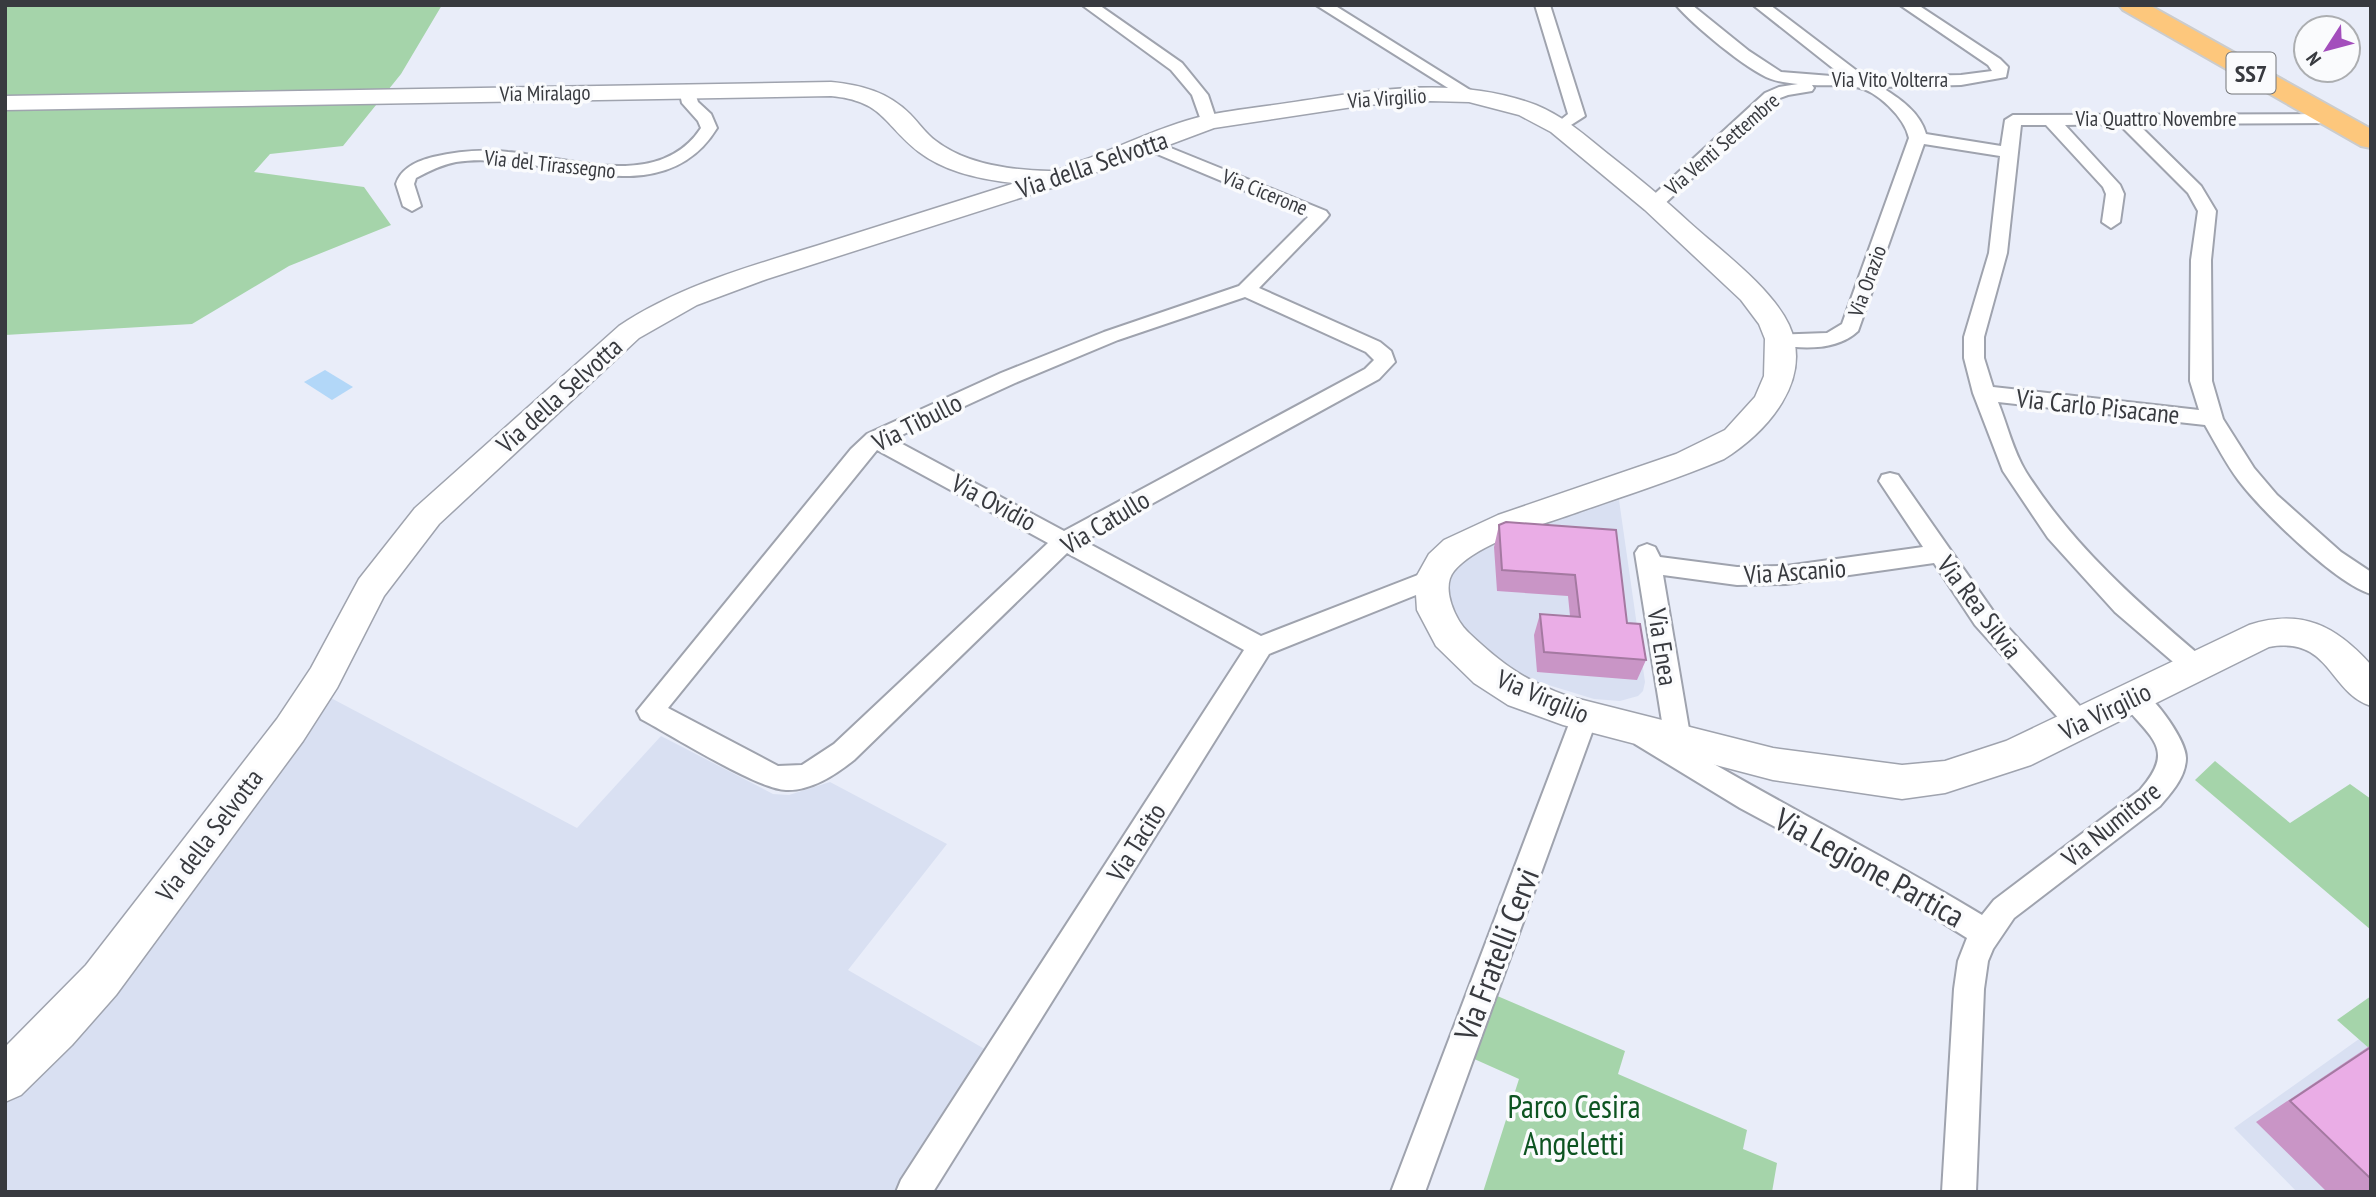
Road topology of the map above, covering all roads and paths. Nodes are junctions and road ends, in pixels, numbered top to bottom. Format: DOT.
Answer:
graph roads {
  1 [pos="1089,5"];
  2 [pos="1323,5"];
  3 [pos="1542,5"];
  4 [pos="1683,5"];
  5 [pos="1907,5"];
  6 [pos="2131,5"];
  7 [pos="1764,8"];
  8 [pos="1859,80"];
  9 [pos="687,90"];
  10 [pos="1877,90"];
  11 [pos="1470,95"];
  12 [pos="5,103"];
  13 [pos="2122,118"];
  14 [pos="2332,118"];
  15 [pos="2050,119"];
  16 [pos="1209,122"];
  17 [pos="1569,122"];
  18 [pos="1918,138"];
  19 [pos="2371,140"];
  20 [pos="1152,145"];
  21 [pos="2009,152"];
  22 [pos="1058,178"];
  23 [pos="1654,204"];
  24 [pos="412,206"];
  25 [pos="2111,222"];
  26 [pos="1247,290"];
  27 [pos="1780,339"];
  28 [pos="1984,393"];
  29 [pos="2211,419"];
  30 [pos="875,439"];
  31 [pos="1890,481"];
  32 [pos="1066,540"];
  33 [pos="1939,555"];
  34 [pos="1648,559"];
  35 [pos="1432,579"];
  36 [pos="2371,585"];
  37 [pos="1260,647"];
  38 [pos="2194,667"];
  39 [pos="2371,691"];
  40 [pos="2134,699"];
  41 [pos="650,712"];
  42 [pos="1586,716"];
  43 [pos="2080,724"];
  44 [pos="1636,731"];
  45 [pos="1678,741"];
  46 [pos="1986,933"];
  47 [pos="5,1079"];
  48 [pos="913,1192"];
  49 [pos="1408,1192"];
  50 [pos="1959,1192"];
  1 -- 16 [label="street"];
  2 -- 11 [label="street"];
  3 -- 17 [label="street"];
  4 -- 8 [label="street, Via Vito Volterra"];
  5 -- 8 [label="street, Via Vito Volterra"];
  6 -- 14 [label="main road, SS7"];
  7 -- 8 [label="street"];
  8 -- 10 [label="street"];
  9 -- 12 [label="street, Via Miralago"];
  9 -- 22 [label="street, Via Miralago"];
  9 -- 24 [label="street, Via del Tirassegno"];
  10 -- 18 [label="street"];
  10 -- 23 [label="street, Via Venti Settembre"];
  11 -- 16 [label="street, Via Virgilio"];
  11 -- 17 [label="street, Via Virgilio"];
  13 -- 14 [label="street, Via Quattro Novembre"];
  13 -- 15 [label="street, Via Quattro Novembre"];
  13 -- 29 [label="street"];
  14 -- 19 [label="main road, SS7"];
  15 -- 21 [label="street, Via Quattro Novembre"];
  15 -- 25 [label="street"];
  16 -- 20 [label="street, Via della Selvotta"];
  17 -- 23 [label="street, Via Virgilio"];
  18 -- 21 [label="street"];
  18 -- 27 [label="street, Via Orazio"];
  20 -- 22 [label="street, Via della Selvotta"];
  20 -- 26 [label="street, Via Cicerone"];
  21 -- 28 [label="street, Via Quattro Novembre"];
  22 -- 47 [label="street, Via della Selvotta"];
  23 -- 27 [label="street, Via Virgilio"];
  26 -- 30 [label="street, Via Tibullo"];
  26 -- 32 [label="street, Via Catullo"];
  27 -- 35 [label="street"];
  28 -- 29 [label="street, Via Carlo Pisacane"];
  28 -- 38 [label="street, Via Quattro Novembre"];
  29 -- 36 [label="street"];
  30 -- 32 [label="street, Via Ovidio"];
  30 -- 41 [label="street, Via Tibullo"];
  31 -- 33 [label="street, Via Rea Silvia"];
  32 -- 37 [label="street, Via Ovidio"];
  32 -- 41 [label="street, Via Catullo"];
  33 -- 34 [label="street, Via Ascanio"];
  33 -- 43 [label="street, Via Rea Silvia"];
  34 -- 45 [label="street, Via Enea"];
  35 -- 37 [label="street"];
  35 -- 42 [label="street, Via Virgilio"];
  37 -- 48 [label="street, Via Tacito"];
  38 -- 39 [label="street, Via Virgilio"];
  38 -- 40 [label="street, Via Virgilio"];
  40 -- 43 [label="street, Via Virgilio"];
  40 -- 46 [label="street, Via Numitore"];
  42 -- 44 [label="street, Via Virgilio"];
  42 -- 49 [label="street, Via Fratelli Cervi"];
  43 -- 45 [label="street, Via Virgilio"];
  44 -- 45 [label="street, Via Virgilio"];
  44 -- 46 [label="street, Via Legione Partica"];
  46 -- 50 [label="street, Via Legione Partica"];
}
